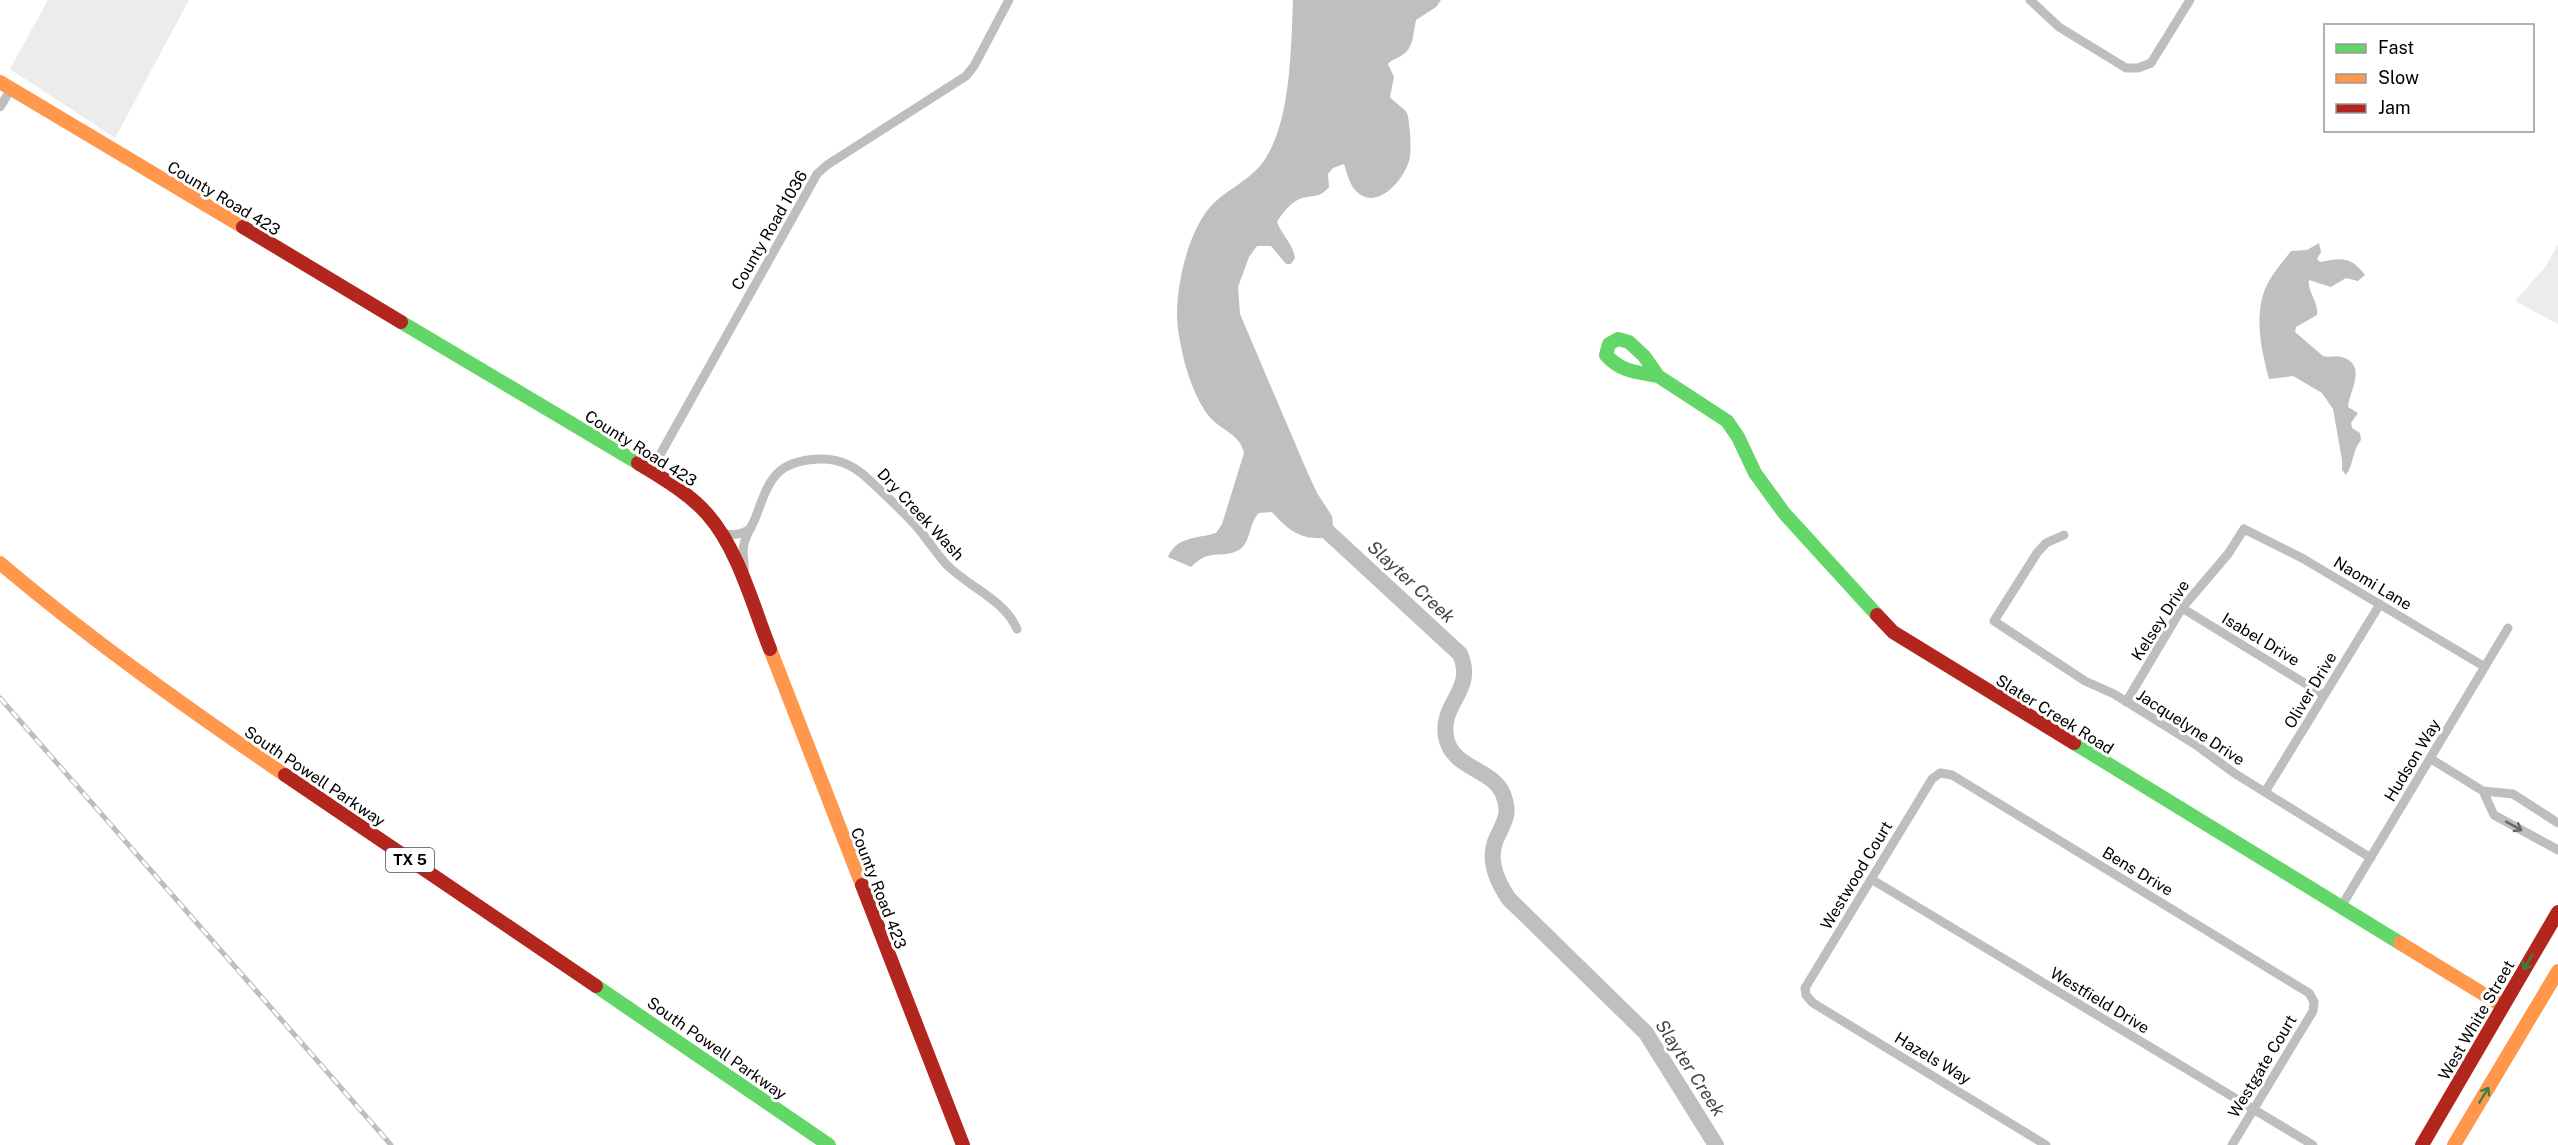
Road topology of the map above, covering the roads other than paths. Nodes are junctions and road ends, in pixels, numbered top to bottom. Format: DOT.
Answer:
graph roads {
  1 [pos="1009,0"];
  2 [pos="2030,0"];
  3 [pos="2190,0"];
  4 [pos="5,86"];
  5 [pos="0,107"];
  6 [pos="1658,376"];
  7 [pos="651,471"];
  8 [pos="751,528"];
  9 [pos="2244,528"];
  10 [pos="721,533"];
  11 [pos="2064,535"];
  12 [pos="0,563"];
  13 [pos="743,580"];
  14 [pos="2380,604"];
  15 [pos="2182,608"];
  16 [pos="2508,628"];
  17 [pos="1017,629"];
  18 [pos="2485,667"];
  19 [pos="2324,695"];
  20 [pos="2127,702"];
  21 [pos="2431,759"];
  22 [pos="1940,773"];
  23 [pos="2483,791"];
  24 [pos="2265,792"];
  25 [pos="2558,823"];
  26 [pos="2558,850"];
  27 [pos="2371,858"];
  28 [pos="1871,879"];
  29 [pos="2341,907"];
  30 [pos="2558,912"];
  31 [pos="2558,971"];
  32 [pos="1806,995"];
  33 [pos="2314,1002"];
  34 [pos="2503,1006"];
  35 [pos="2253,1111"];
  36 [pos="829,1145"];
  37 [pos="963,1145"];
  38 [pos="2046,1145"];
  39 [pos="2232,1145"];
  40 [pos="2313,1145"];
  41 [pos="2422,1145"];
  42 [pos="2454,1145"];
  1 -- 7 [label="street, County Road 1036"];
  2 -- 3 [label="street"];
  4 -- 5 [label="street"];
  4 -- 7 [label="street, County Road 423"];
  6 -- 29 [label="street, Slater Creek Road"];
  7 -- 10 [label="street, County Road 423"];
  8 -- 10 [label="street"];
  8 -- 13 [label="street, Dry Creek Wash"];
  8 -- 17 [label="street, Dry Creek Wash"];
  9 -- 14 [label="street, Naomi Lane"];
  9 -- 15 [label="street, Kelsey Drive"];
  10 -- 13 [label="street, County Road 423"];
  11 -- 20 [label="street, Jacquelyne Drive"];
  12 -- 36 [label="street, South Powell Parkway / TX 5"];
  13 -- 37 [label="street, County Road 423"];
  14 -- 18 [label="street, Naomi Lane"];
  14 -- 19 [label="street, Oliver Drive"];
  15 -- 19 [label="street, Isabel Drive"];
  15 -- 20 [label="street, Kelsey Drive"];
  16 -- 18 [label="street, Hudson Way"];
  18 -- 21 [label="street, Hudson Way"];
  19 -- 24 [label="street, Oliver Drive"];
  20 -- 24 [label="street, Jacquelyne Drive"];
  21 -- 23 [label="street"];
  21 -- 27 [label="street, Hudson Way"];
  22 -- 28 [label="street, Westwood Court"];
  22 -- 33 [label="street, Bens Drive"];
  23 -- 25 [label="street"];
  23 -- 26 [label="street, one-way"];
  24 -- 27 [label="street, Jacquelyne Drive"];
  27 -- 29 [label="street, Hudson Way"];
  28 -- 32 [label="street, Westwood Court"];
  28 -- 35 [label="street, Westfield Drive"];
  29 -- 34 [label="street, Slater Creek Road"];
  30 -- 34 [label="street, West White Street, one-way"];
  42 -- 31 [label="street, one-way"];
  32 -- 38 [label="street, Hazels Way"];
  33 -- 35 [label="street, Westgate Court"];
  34 -- 41 [label="street, West White Street"];
  35 -- 39 [label="street, Westgate Court"];
  35 -- 40 [label="street, Westfield Drive"];
}
